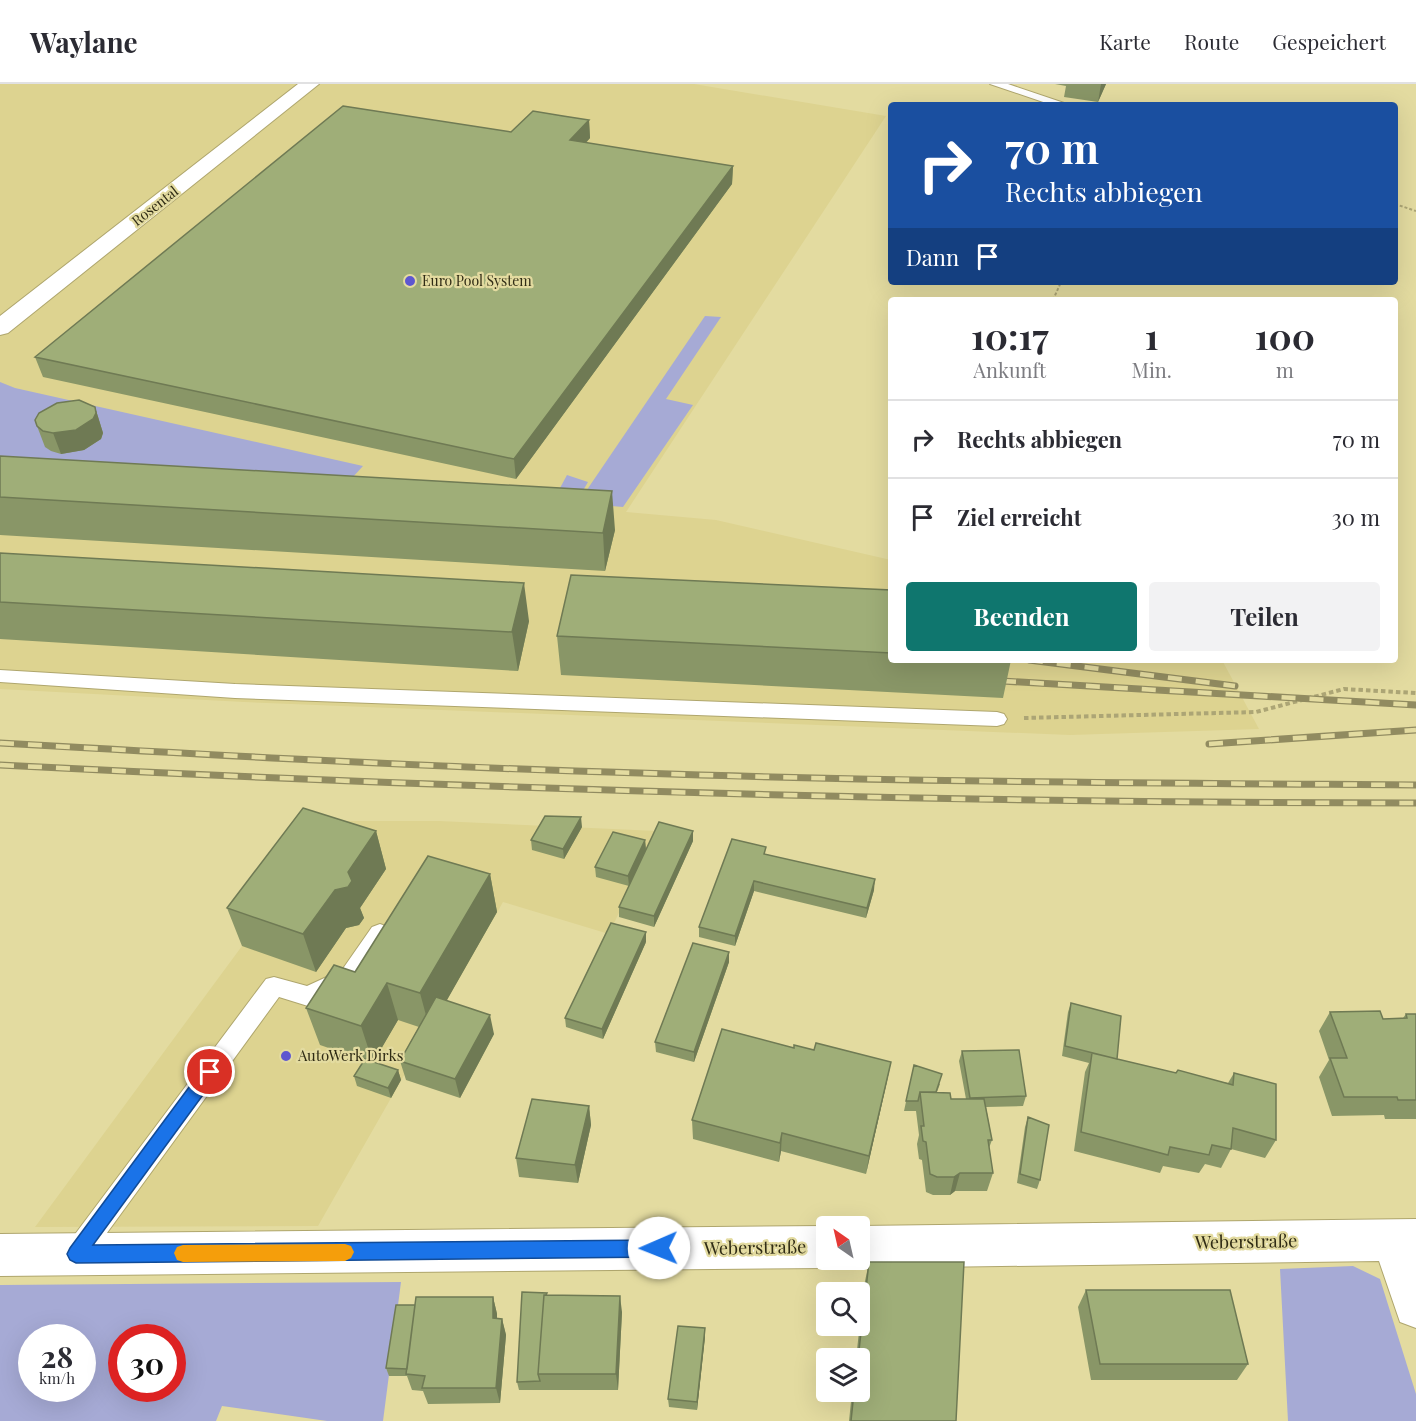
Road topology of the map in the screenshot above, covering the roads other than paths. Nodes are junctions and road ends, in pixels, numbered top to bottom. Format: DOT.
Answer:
graph roads {
  1 [pos="310,84"];
  2 [pos="996,84"];
  3 [pos="1054,102"];
  4 [pos="0,328"];
  5 [pos="0,676"];
  6 [pos="997,719"];
  7 [pos="389,920"];
  8 [pos="1405,1240"];
  9 [pos="816,1247"];
  10 [pos="870,1247"];
  11 [pos="76,1254"];
  12 [pos="0,1255"];
  13 [pos="1416,1306"];
  1 -- 4 [label="street, Rosental"];
  2 -- 3 [label="lane"];
  5 -- 6 [label="lane"];
  7 -- 11 [label="lane"];
  8 -- 10 [label="street, Weberstraße"];
  8 -- 13 [label="street"];
  9 -- 11 [label="street, Weberstraße"];
  11 -- 12 [label="street, Weberstraße"];
}
